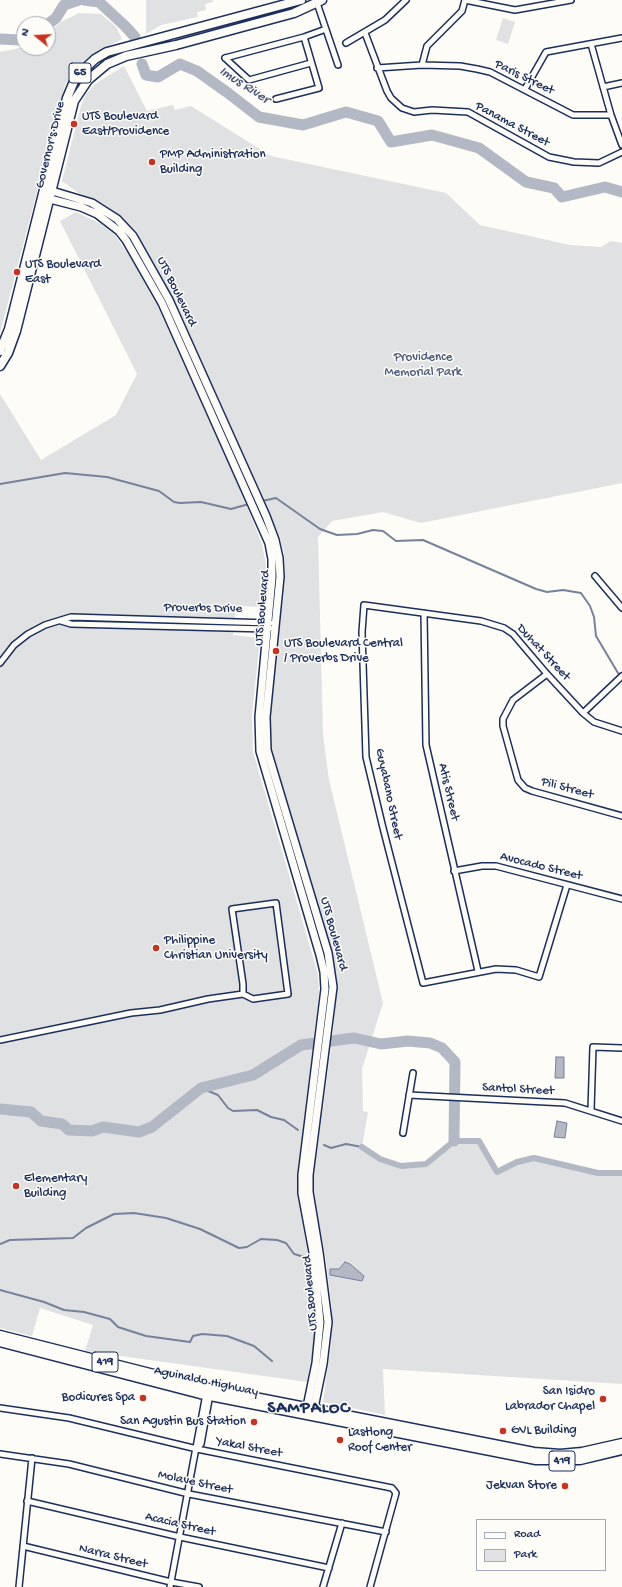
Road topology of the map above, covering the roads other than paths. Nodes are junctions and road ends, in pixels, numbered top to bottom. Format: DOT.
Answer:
graph roads {
  1 [pos="301,0"];
  2 [pos="406,0"];
  3 [pos="465,0"];
  4 [pos="571,0"];
  5 [pos="319,2"];
  6 [pos="326,29"];
  7 [pos="365,33"];
  8 [pos="304,37"];
  9 [pos="622,38"];
  10 [pos="346,43"];
  11 [pos="591,44"];
  12 [pos="311,64"];
  13 [pos="338,64"];
  14 [pos="422,65"];
  15 [pos="378,68"];
  16 [pos="622,83"];
  17 [pos="603,87"];
  18 [pos="525,90"];
  19 [pos="276,99"];
  20 [pos="611,116"];
  21 [pos="622,145"];
  22 [pos="622,152"];
  23 [pos="43,193"];
  24 [pos="51,195"];
  25 [pos="0,351"];
  26 [pos="0,366"];
  27 [pos="595,576"];
  28 [pos="364,604"];
  29 [pos="622,608"];
  30 [pos="424,613"];
  31 [pos="270,625"];
  32 [pos="0,664"];
  33 [pos="547,674"];
  34 [pos="622,676"];
  35 [pos="583,713"];
  36 [pos="622,731"];
  37 [pos="622,816"];
  38 [pos="454,871"];
  39 [pos="567,885"];
  40 [pos="622,899"];
  41 [pos="478,971"];
  42 [pos="243,994"];
  43 [pos="0,1040"];
  44 [pos="622,1048"];
  45 [pos="413,1073"];
  46 [pos="409,1095"];
  47 [pos="591,1110"];
  48 [pos="622,1120"];
  49 [pos="403,1133"];
  50 [pos="0,1335"];
  51 [pos="0,1342"];
  52 [pos="208,1393"];
  53 [pos="0,1408"];
  54 [pos="310,1408"];
  55 [pos="309,1415"];
  56 [pos="622,1443"];
  57 [pos="197,1449"];
  58 [pos="622,1450"];
  59 [pos="0,1454"];
  60 [pos="32,1458"];
  61 [pos="189,1494"];
  62 [pos="27,1501"];
  63 [pos="342,1523"];
  64 [pos="386,1532"];
  65 [pos="180,1537"];
  66 [pos="23,1546"];
  67 [pos="329,1568"];
  68 [pos="170,1584"];
  69 [pos="18,1587"];
  70 [pos="199,1587"];
  71 [pos="323,1587"];
  72 [pos="370,1587"];
  1 -- 23 [label="main road, Governor's Drive / 65"];
  2 -- 7 [label="street"];
  3 -- 4 [label="street"];
  3 -- 14 [label="street"];
  5 -- 6 [label="street"];
  5 -- 24 [label="main road, Governor's Drive / 65"];
  6 -- 8 [label="street"];
  6 -- 13 [label="street"];
  7 -- 10 [label="street"];
  7 -- 15 [label="street, Panama Street"];
  8 -- 12 [label="street"];
  8 -- 12 [label="street"];
  9 -- 11 [label="street"];
  11 -- 17 [label="street"];
  11 -- 18 [label="street"];
  12 -- 19 [label="street"];
  14 -- 15 [label="street, Paris Street"];
  14 -- 18 [label="street, Paris Street"];
  15 -- 22 [label="street, Panama Street"];
  16 -- 17 [label="street"];
  17 -- 20 [label="street"];
  18 -- 20 [label="street, Paris Street"];
  20 -- 21 [label="street"];
  23 -- 24 [label="main road, UTS Boulevard"];
  23 -- 25 [label="main road, Governor's Drive / 65"];
  24 -- 26 [label="main road, Governor's Drive / 65"];
  24 -- 31 [label="main road, UTS Boulevard"];
  27 -- 29 [label="street"];
  28 -- 30 [label="street, Duhat Street"];
  28 -- 41 [label="street, Guyabano Street"];
  30 -- 33 [label="street, Duhat Street"];
  30 -- 38 [label="street, Atis Street"];
  31 -- 32 [label="street, Proverbs Drive"];
  31 -- 54 [label="main road, UTS Boulevard"];
  31 -- 54 [label="main road, UTS Boulevard"];
  33 -- 35 [label="street, Duhat Street"];
  33 -- 37 [label="street, Pili Street"];
  34 -- 35 [label="street"];
  35 -- 36 [label="street, Duhat Street"];
  38 -- 39 [label="street, Avocado Street"];
  38 -- 41 [label="street, Atis Street"];
  39 -- 40 [label="street, Avocado Street"];
  39 -- 41 [label="street"];
  42 -- 42 [label="street"];
  42 -- 43 [label="street"];
  44 -- 47 [label="street"];
  45 -- 46 [label="street"];
  46 -- 47 [label="street, Santol Street"];
  46 -- 49 [label="street"];
  47 -- 48 [label="street, Santol Street"];
  50 -- 52 [label="main road, Aguinaldo Highway / 419"];
  51 -- 52 [label="main road, Aguinaldo Highway / 419"];
  52 -- 54 [label="main road, Aguinaldo Highway / 419"];
  52 -- 55 [label="main road, Aguinaldo Highway / 419"];
  52 -- 57 [label="street"];
  53 -- 57 [label="street, Yakal Street"];
  54 -- 55 [label="main road, UTS Boulevard"];
  54 -- 56 [label="main road, Aguinaldo Highway / 419"];
  55 -- 58 [label="main road, Aguinaldo Highway / 419"];
  57 -- 61 [label="street"];
  57 -- 64 [label="street, Yakal Street"];
  59 -- 60 [label="street, Molave Street"];
  60 -- 61 [label="street, Molave Street"];
  60 -- 62 [label="street"];
  61 -- 63 [label="street, Molave Street"];
  61 -- 65 [label="street"];
  62 -- 65 [label="street, Acacia Street"];
  62 -- 66 [label="street"];
  63 -- 64 [label="street, Molave Street"];
  63 -- 67 [label="street"];
  64 -- 72 [label="street, Yakal Street"];
  65 -- 67 [label="street, Acacia Street"];
  65 -- 68 [label="street"];
  66 -- 68 [label="street, Narra Street"];
  66 -- 69 [label="street"];
  67 -- 71 [label="street"];
  68 -- 70 [label="street, Narra Street"];
}
